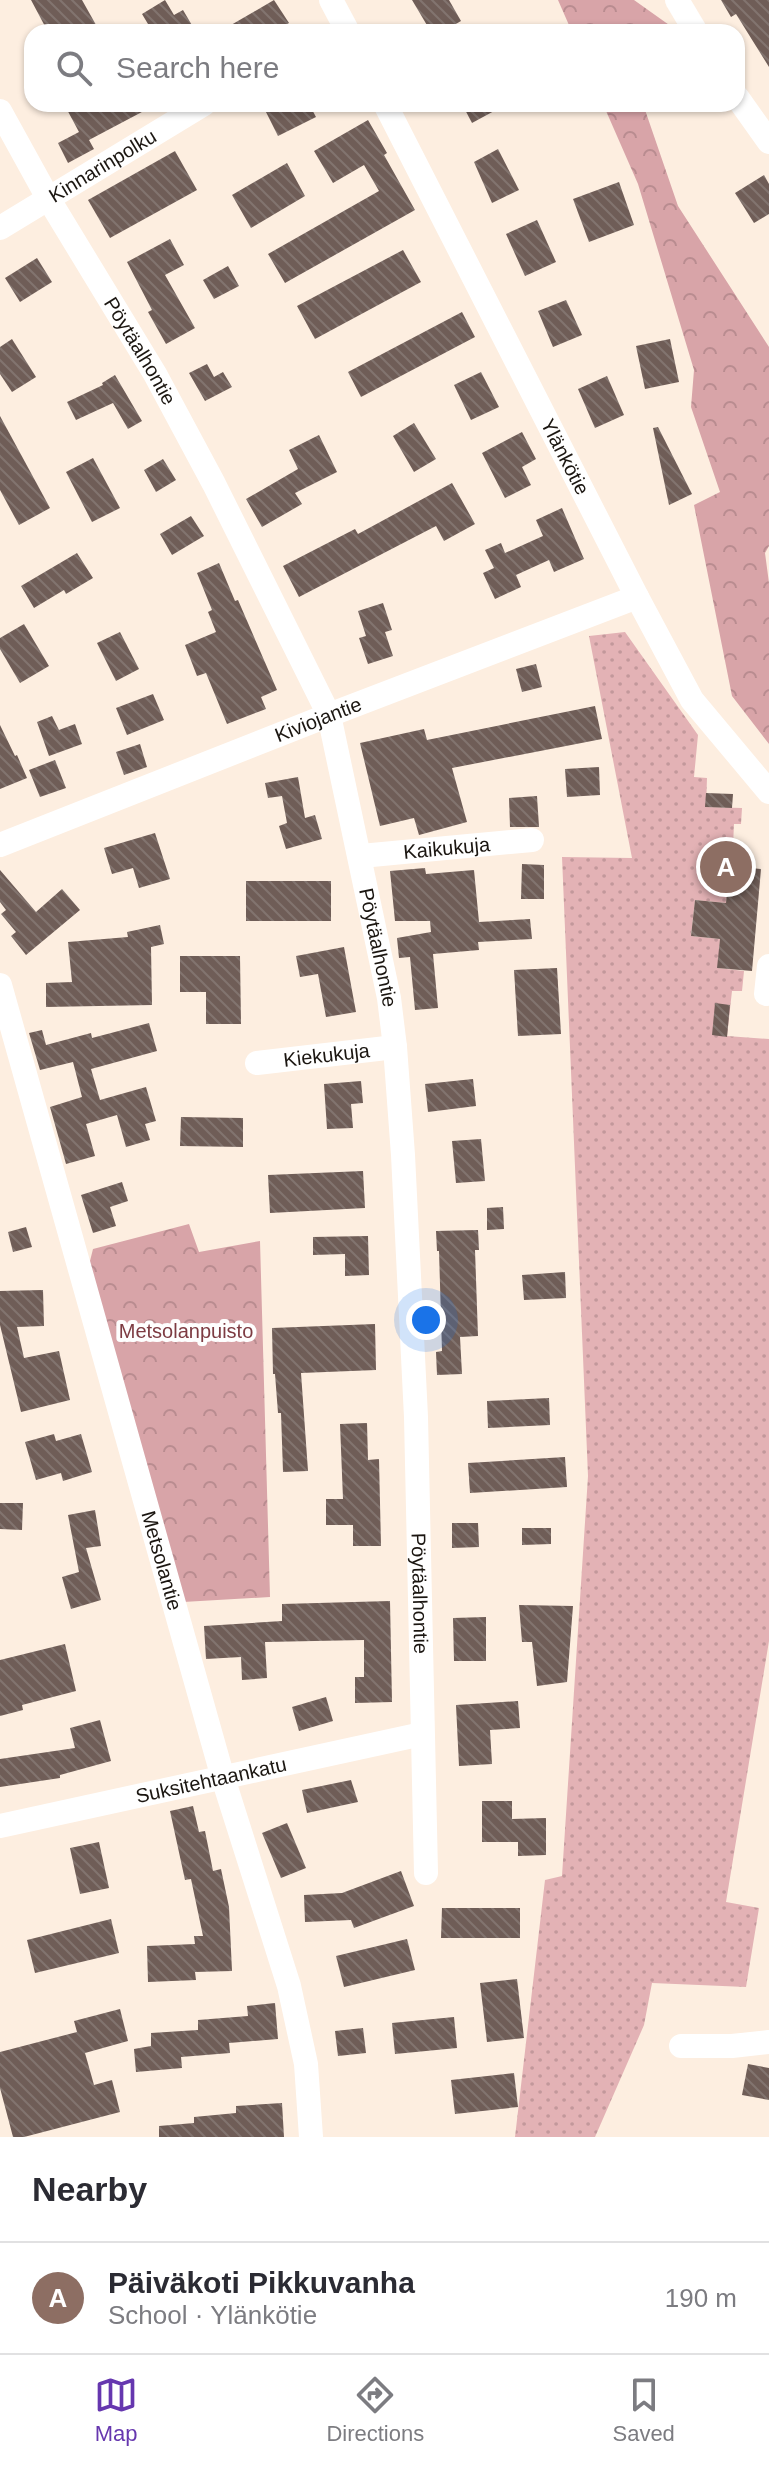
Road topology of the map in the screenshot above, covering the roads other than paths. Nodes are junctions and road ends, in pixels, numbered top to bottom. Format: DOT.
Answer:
graph roads {
  1 [pos="677,0"];
  2 [pos="691,24"];
  3 [pos="745,108"];
  4 [pos="0,111"];
  5 [pos="191,112"];
  6 [pos="389,112"];
  7 [pos="769,142"];
  8 [pos="48,198"];
  9 [pos="0,228"];
  10 [pos="637,597"];
  11 [pos="329,715"];
  12 [pos="769,792"];
  13 [pos="532,840"];
  14 [pos="0,845"];
  15 [pos="361,856"];
  16 [pos="769,966"];
  17 [pos="0,985"];
  18 [pos="766,994"];
  19 [pos="395,1047"];
  20 [pos="257,1063"];
  21 [pos="422,1734"];
  22 [pos="223,1778"];
  23 [pos="0,1826"];
  24 [pos="426,1873"];
  25 [pos="769,2042"];
  26 [pos="681,2046"];
  27 [pos="311,2137"];
  1 -- 2 [label="street"];
  3 -- 7 [label="street"];
  4 -- 8 [label="street, Pöytäalhontie"];
  5 -- 8 [label="street, Kinnarinpolku"];
  6 -- 10 [label="street, Ylänkötie"];
  8 -- 9 [label="street, Kinnarinpolku"];
  8 -- 11 [label="street, Pöytäalhontie"];
  10 -- 11 [label="street, Kiviojantie"];
  10 -- 12 [label="street, Ylänkötie"];
  11 -- 14 [label="street, Kiviojantie"];
  11 -- 15 [label="street, Pöytäalhontie"];
  13 -- 15 [label="street, Kaikukuja"];
  15 -- 19 [label="street, Pöytäalhontie"];
  16 -- 18 [label="street"];
  17 -- 22 [label="street, Metsolantie"];
  19 -- 20 [label="street, Kiekukuja"];
  19 -- 21 [label="street, Pöytäalhontie"];
  21 -- 22 [label="street, Suksitehtaankatu"];
  21 -- 24 [label="street, Pöytäalhontie"];
  22 -- 23 [label="street, Suksitehtaankatu"];
  22 -- 27 [label="street, Metsolantie"];
  25 -- 26 [label="street"];
}
